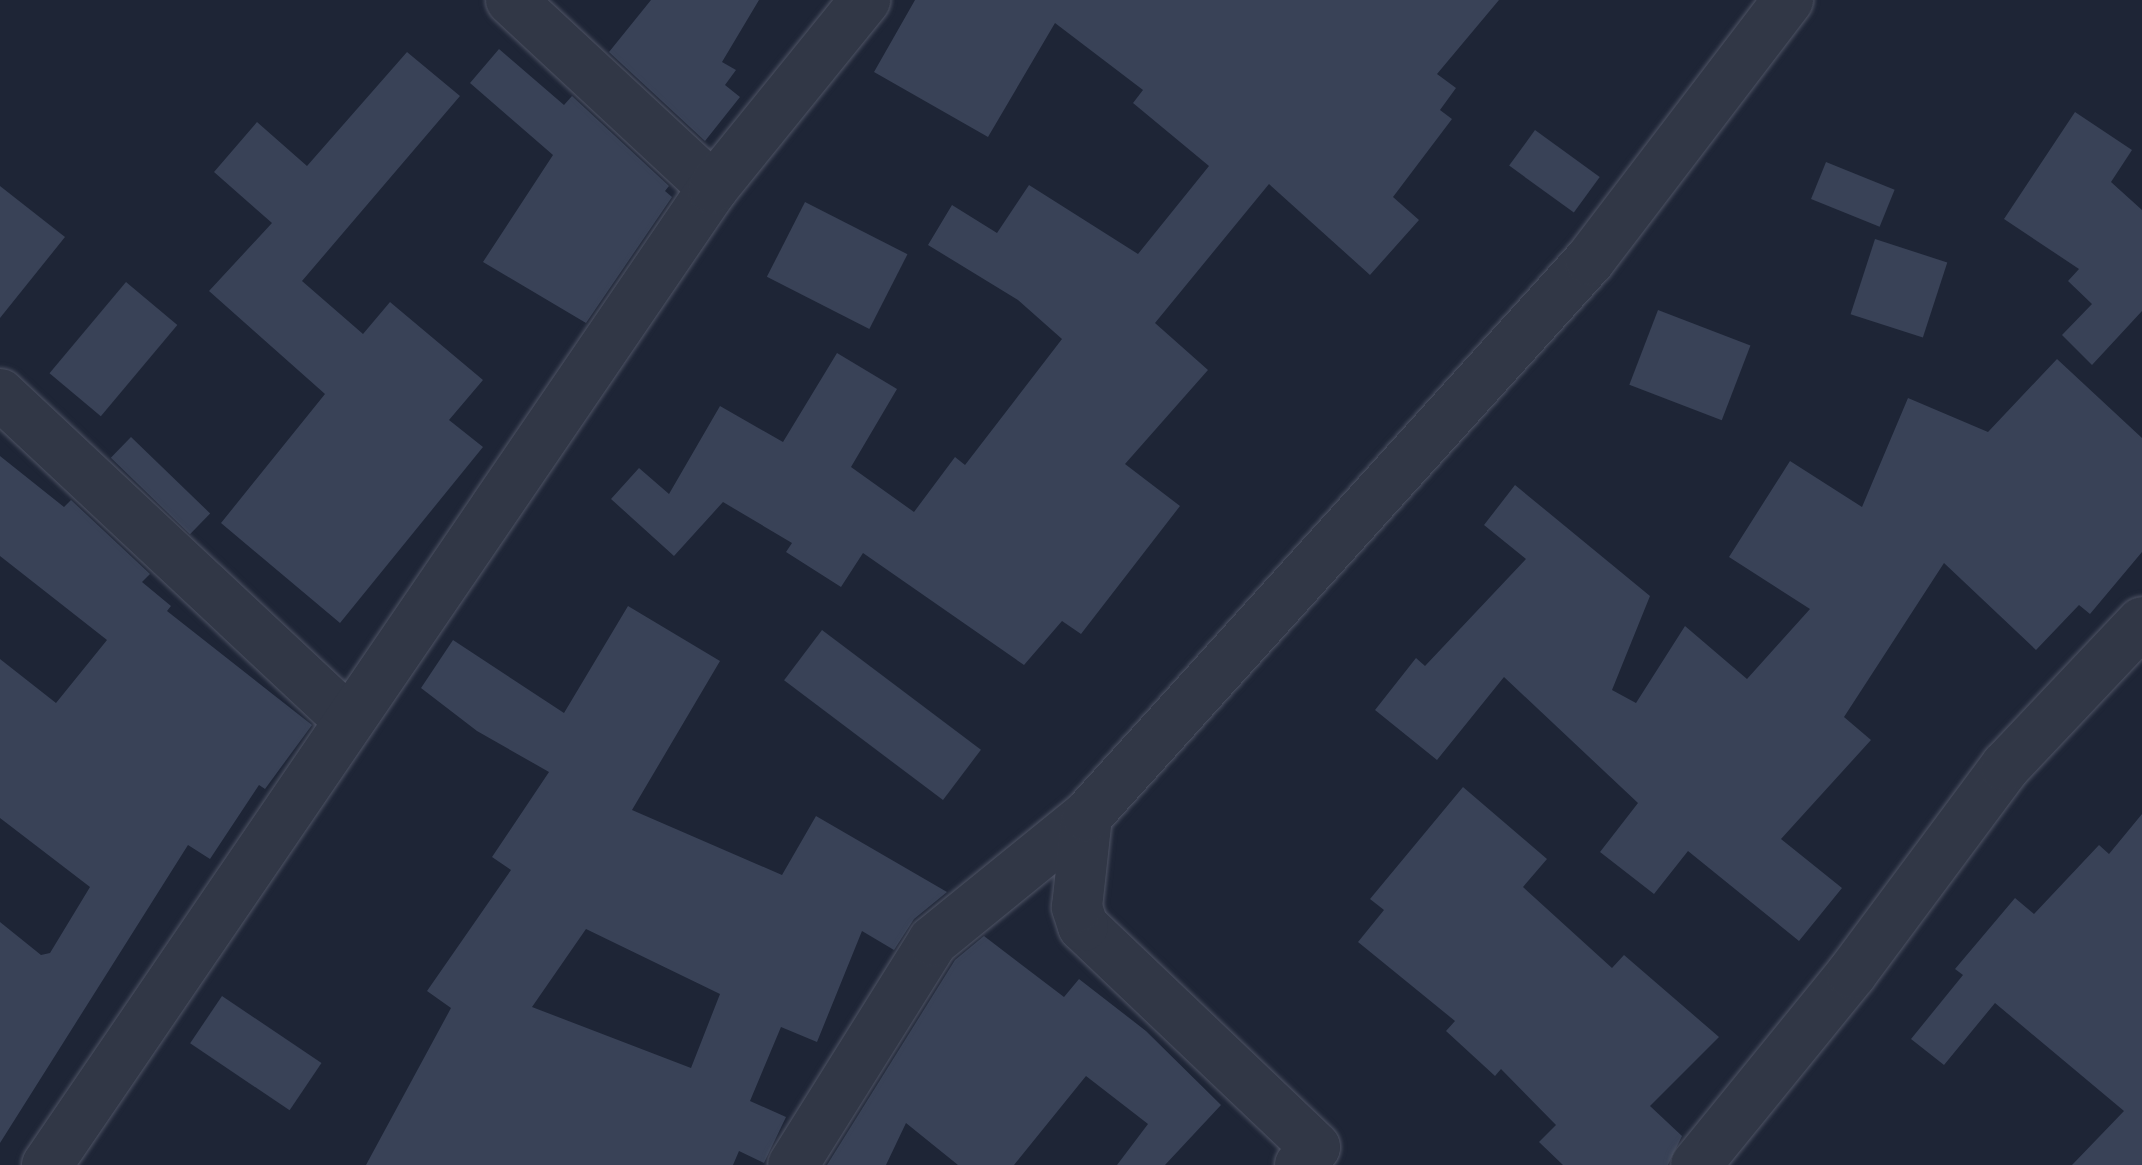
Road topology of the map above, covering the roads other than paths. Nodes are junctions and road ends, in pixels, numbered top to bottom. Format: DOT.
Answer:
graph roads {
  1 [pos="511,0"];
  2 [pos="865,0"];
  3 [pos="1788,0"];
  4 [pos="713,188"];
  5 [pos="0,394"];
  6 [pos="2142,622"];
  7 [pos="347,719"];
  8 [pos="1086,816"];
  9 [pos="1321,1159"];
  10 [pos="47,1165"];
  11 [pos="794,1165"];
  12 [pos="1696,1165"];
  1 -- 4 [label="street"];
  2 -- 4 [label="street"];
  3 -- 8 [label="street"];
  4 -- 7 [label="street"];
  5 -- 7 [label="street"];
  6 -- 12 [label="street"];
  7 -- 10 [label="street"];
  8 -- 9 [label="street"];
  8 -- 11 [label="street"];
}
